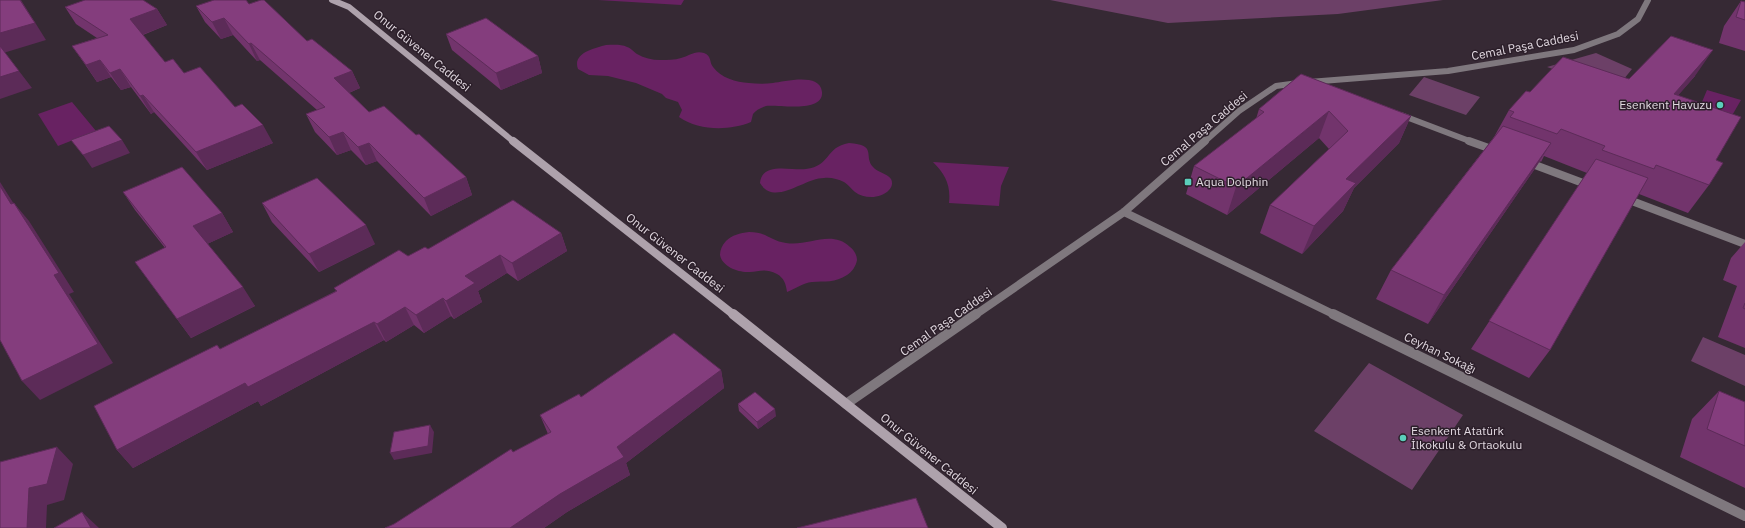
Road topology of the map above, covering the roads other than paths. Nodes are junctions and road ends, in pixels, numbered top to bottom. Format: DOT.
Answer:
graph roads {
  1 [pos="332,0"];
  2 [pos="1648,0"];
  3 [pos="1312,82"];
  4 [pos="1327,87"];
  5 [pos="1394,112"];
  6 [pos="1504,154"];
  7 [pos="1519,159"];
  8 [pos="1598,189"];
  9 [pos="1620,197"];
  10 [pos="1124,212"];
  11 [pos="1745,244"];
  12 [pos="846,404"];
  13 [pos="1745,516"];
  14 [pos="1002,528"];
  1 -- 12 [label="street, Onur Güvener Caddesi"];
  2 -- 3 [label="street, Cemal Paşa Caddesi"];
  3 -- 4 [label="street"];
  3 -- 10 [label="street, Cemal Paşa Caddesi"];
  5 -- 6 [label="street"];
  7 -- 8 [label="street"];
  9 -- 11 [label="street"];
  10 -- 12 [label="street, Cemal Paşa Caddesi"];
  10 -- 13 [label="street, Ceyhan Sokağı"];
  12 -- 14 [label="street, Onur Güvener Caddesi"];
}
